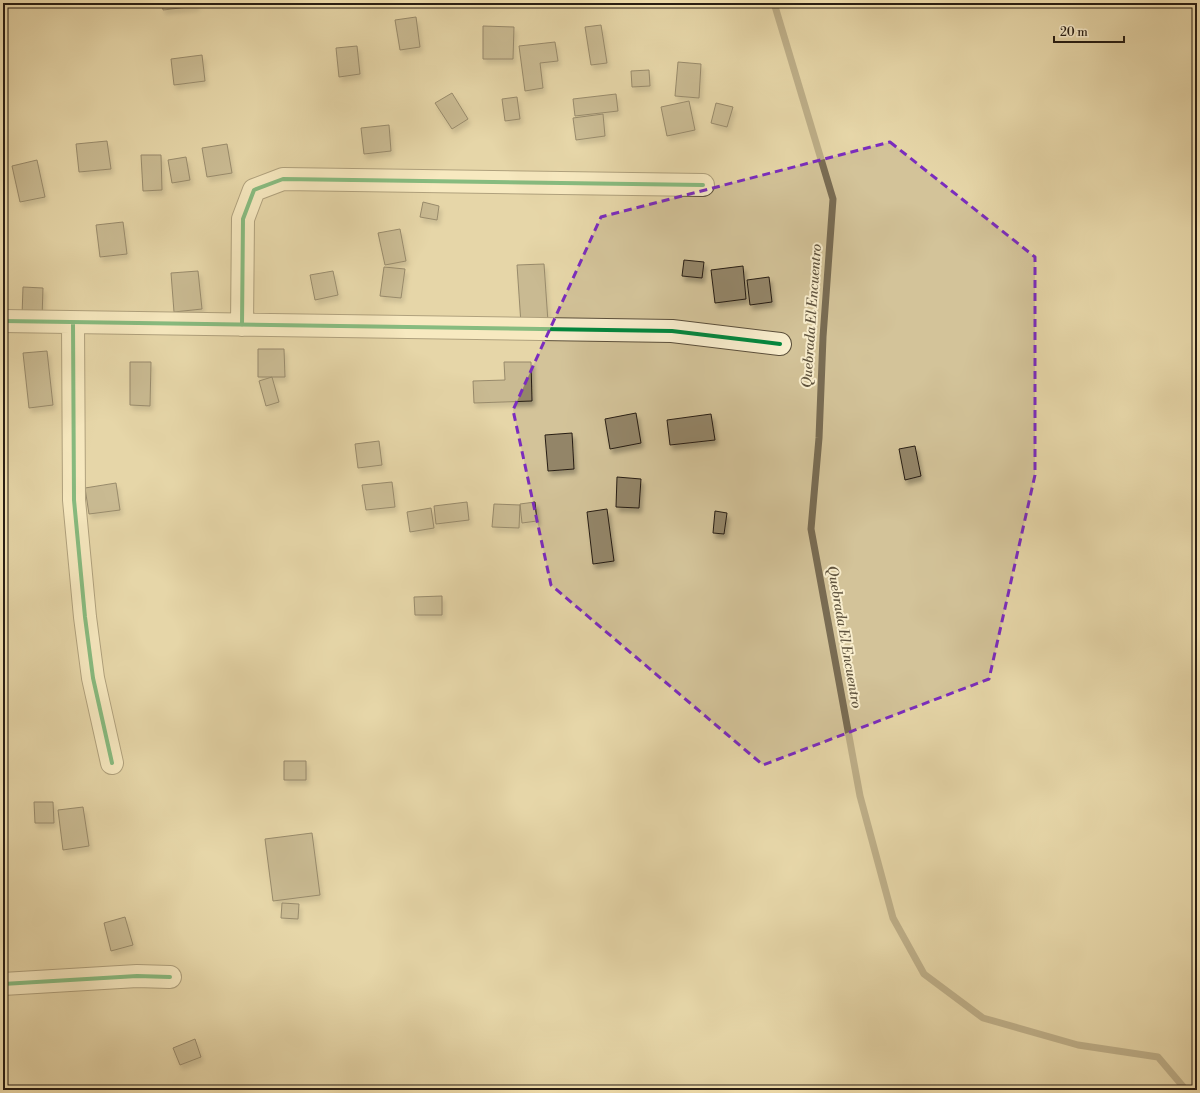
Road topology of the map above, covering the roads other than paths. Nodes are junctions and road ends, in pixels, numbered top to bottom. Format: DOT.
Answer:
graph roads {
  1 [pos="703,185"];
  2 [pos="3,321"];
  3 [pos="73,322"];
  4 [pos="242,325"];
  5 [pos="780,344"];
  6 [pos="112,763"];
  7 [pos="170,977"];
  8 [pos="3,984"];
  1 -- 4 [label="street"];
  2 -- 3 [label="street"];
  3 -- 4 [label="street"];
  3 -- 6 [label="street"];
  4 -- 5 [label="street"];
  7 -- 8 [label="street"];
}
